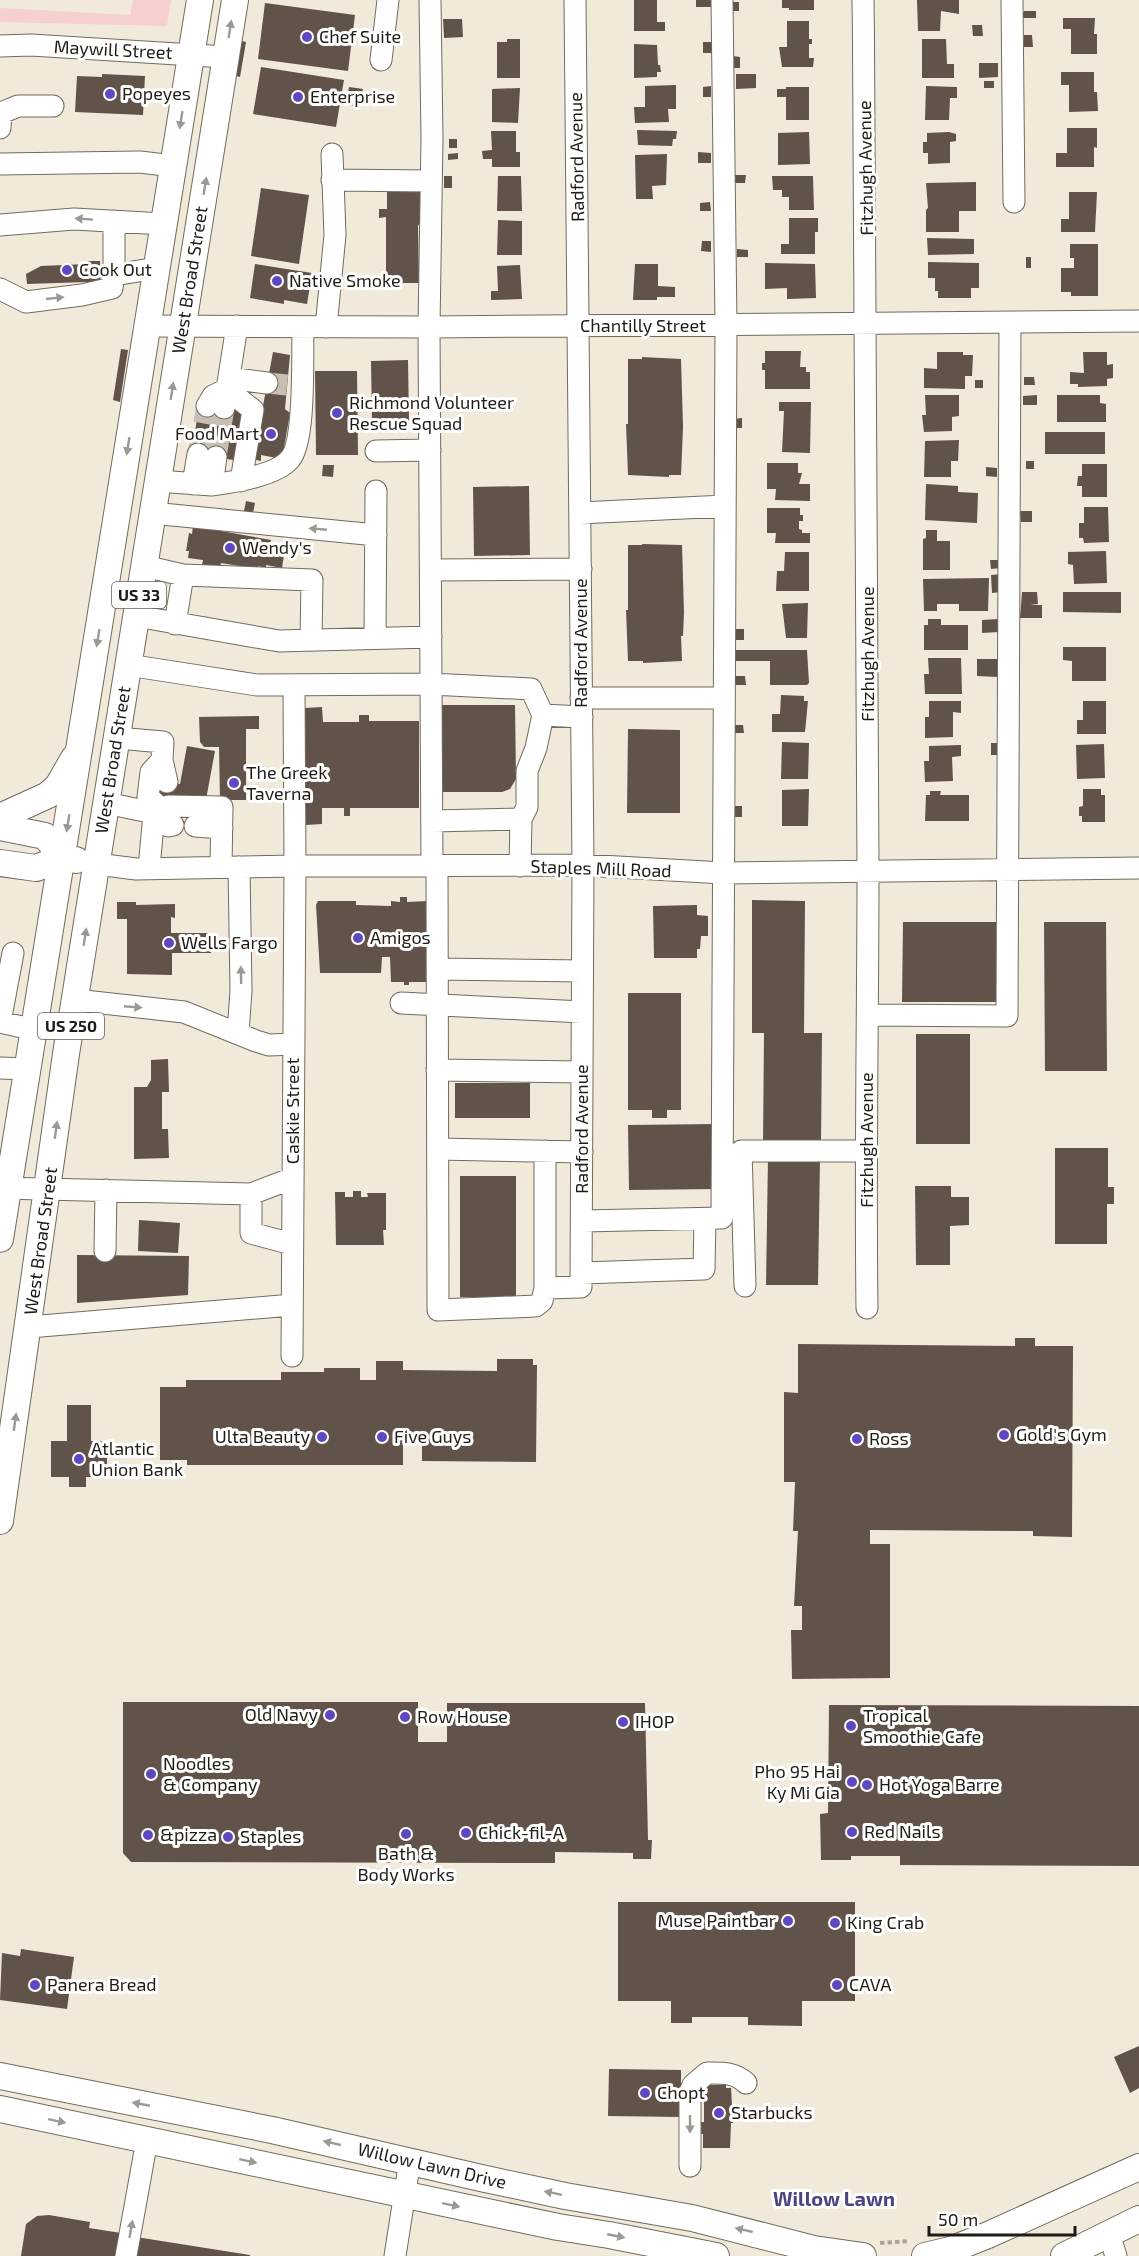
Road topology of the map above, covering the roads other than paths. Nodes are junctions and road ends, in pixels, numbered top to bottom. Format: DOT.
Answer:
graph roads {
  1 [pos="200,0"];
  2 [pos="235,0"];
  3 [pos="388,0"];
  4 [pos="430,0"];
  5 [pos="575,0"];
  6 [pos="722,0"];
  7 [pos="863,0"];
  8 [pos="1012,0"];
  9 [pos="0,46"];
  10 [pos="191,55"];
  11 [pos="226,57"];
  12 [pos="381,60"];
  13 [pos="53,106"];
  14 [pos="0,128"];
  15 [pos="332,154"];
  16 [pos="0,164"];
  17 [pos="173,166"];
  18 [pos="333,180"];
  19 [pos="431,181"];
  20 [pos="1014,202"];
  21 [pos="114,221"];
  22 [pos="0,225"];
  23 [pos="164,225"];
  24 [pos="157,268"];
  25 [pos="114,275"];
  26 [pos="0,289"];
  27 [pos="1139,321"];
  28 [pos="1010,323"];
  29 [pos="726,325"];
  30 [pos="868,325"];
  31 [pos="147,326"];
  32 [pos="182,326"];
  33 [pos="237,326"];
  34 [pos="579,326"];
  35 [pos="303,327"];
  36 [pos="326,327"];
  37 [pos="429,327"];
  38 [pos="285,385"];
  39 [pos="222,395"];
  40 [pos="430,450"];
  41 [pos="376,451"];
  42 [pos="207,456"];
  43 [pos="158,481"];
  44 [pos="241,481"];
  45 [pos="202,485"];
  46 [pos="376,491"];
  47 [pos="724,506"];
  48 [pos="152,513"];
  49 [pos="580,513"];
  50 [pos="376,535"];
  51 [pos="144,566"];
  52 [pos="581,569"];
  53 [pos="431,570"];
  54 [pos="183,575"];
  55 [pos="136,616"];
  56 [pos="175,624"];
  57 [pos="431,637"];
  58 [pos="375,638"];
  59 [pos="311,640"];
  60 [pos="128,665"];
  61 [pos="432,684"];
  62 [pos="294,685"];
  63 [pos="724,698"];
  64 [pos="582,708"];
  65 [pos="543,715"];
  66 [pos="117,738"];
  67 [pos="81,747"];
  68 [pos="106,803"];
  69 [pos="164,806"];
  70 [pos="0,817"];
  71 [pos="521,819"];
  72 [pos="432,821"];
  73 [pos="195,826"];
  74 [pos="0,827"];
  75 [pos="222,828"];
  76 [pos="63,858"];
  77 [pos="0,863"];
  78 [pos="97,864"];
  79 [pos="583,865"];
  80 [pos="295,866"];
  81 [pos="520,866"];
  82 [pos="230,867"];
  83 [pos="434,867"];
  84 [pos="149,868"];
  85 [pos="1139,868"];
  86 [pos="1007,869"];
  87 [pos="868,871"];
  88 [pos="723,873"];
  89 [pos="6,951"];
  90 [pos="46,961"];
  91 [pos="438,969"];
  92 [pos="582,971"];
  93 [pos="75,1000"];
  94 [pos="401,1003"];
  95 [pos="438,1005"];
  96 [pos="582,1012"];
  97 [pos="868,1014"];
  98 [pos="0,1022"];
  99 [pos="35,1030"];
  100 [pos="238,1034"];
  101 [pos="294,1044"];
  102 [pos="0,1068"];
  103 [pos="29,1069"];
  104 [pos="438,1070"];
  105 [pos="582,1072"];
  106 [pos="438,1149"];
  107 [pos="545,1151"];
  108 [pos="865,1151"];
  109 [pos="582,1152"];
  110 [pos="293,1178"];
  111 [pos="4,1188"];
  112 [pos="48,1188"];
  113 [pos="106,1190"];
  114 [pos="251,1194"];
  115 [pos="705,1218"];
  116 [pos="582,1221"];
  117 [pos="0,1239"];
  118 [pos="292,1244"];
  119 [pos="105,1251"];
  120 [pos="581,1280"];
  121 [pos="745,1286"];
  122 [pos="545,1288"];
  123 [pos="292,1305"];
  124 [pos="867,1308"];
  125 [pos="29,1327"];
  126 [pos="292,1356"];
  127 [pos="0,1521"];
  128 [pos="0,2076"];
  129 [pos="746,2083"];
  130 [pos="0,2109"];
  131 [pos="147,2140"];
  132 [pos="410,2160"];
  133 [pos="690,2166"];
  134 [pos="1139,2167"];
  135 [pos="405,2195"];
  136 [pos="1139,2220"];
  137 [pos="1112,2245"];
  138 [pos="800,2250"];
  139 [pos="126,2256"];
  140 [pos="395,2256"];
  141 [pos="716,2256"];
  142 [pos="863,2256"];
  143 [pos="925,2256"];
  144 [pos="1064,2256"];
  1 -- 10 [label="main road, West Broad Street / US 33"];
  11 -- 2 [label="main road, West Broad Street / US 33, one-way"];
  3 -- 12 [label="street"];
  4 -- 19 [label="street"];
  5 -- 34 [label="street, Radford Avenue"];
  6 -- 29 [label="street"];
  7 -- 30 [label="street, Fitzhugh Avenue"];
  8 -- 20 [label="street"];
  9 -- 10 [label="street, Maywill Street"];
  10 -- 11 [label="street, Maywill Street"];
  10 -- 17 [label="main road, West Broad Street / US 33, one-way"];
  32 -- 11 [label="main road, West Broad Street / US 33, one-way"];
  13 -- 14 [label="street"];
  15 -- 18 [label="street"];
  16 -- 17 [label="street"];
  17 -- 23 [label="main road, West Broad Street / US 33"];
  18 -- 19 [label="street"];
  18 -- 36 [label="street"];
  19 -- 37 [label="street"];
  21 -- 22 [label="street, one-way"];
  21 -- 23 [label="street"];
  21 -- 25 [label="street"];
  23 -- 24 [label="main road, West Broad Street / US 33"];
  24 -- 25 [label="street"];
  24 -- 31 [label="main road, West Broad Street / US 33"];
  26 -- 25 [label="street, one-way"];
  27 -- 28 [label="street, Chantilly Street"];
  28 -- 30 [label="street, Chantilly Street"];
  28 -- 86 [label="street"];
  29 -- 30 [label="street, Chantilly Street"];
  29 -- 34 [label="street, Chantilly Street"];
  29 -- 47 [label="street"];
  30 -- 87 [label="street, Fitzhugh Avenue"];
  31 -- 32 [label="street, Chantilly Street"];
  31 -- 67 [label="main road, West Broad Street / US 33, one-way"];
  32 -- 33 [label="street, Chantilly Street"];
  43 -- 32 [label="main road, West Broad Street / US 33, one-way"];
  33 -- 35 [label="street, Chantilly Street"];
  33 -- 39 [label="street"];
  34 -- 37 [label="street, Chantilly Street"];
  34 -- 49 [label="street, Radford Avenue"];
  35 -- 36 [label="street, Chantilly Street"];
  35 -- 38 [label="street"];
  36 -- 37 [label="street, Chantilly Street"];
  37 -- 40 [label="street"];
  38 -- 39 [label="street"];
  38 -- 44 [label="street"];
  39 -- 44 [label="street"];
  40 -- 41 [label="street"];
  40 -- 53 [label="street"];
  42 -- 45 [label="street"];
  43 -- 45 [label="street"];
  43 -- 48 [label="main road, West Broad Street / US 33"];
  44 -- 45 [label="street"];
  46 -- 50 [label="street"];
  47 -- 49 [label="street"];
  47 -- 63 [label="street"];
  50 -- 48 [label="street, one-way"];
  48 -- 51 [label="main road, West Broad Street / US 33"];
  49 -- 52 [label="street, Radford Avenue"];
  50 -- 58 [label="street"];
  51 -- 54 [label="street"];
  51 -- 55 [label="main road, West Broad Street / US 33"];
  52 -- 53 [label="street"];
  52 -- 64 [label="street, Radford Avenue"];
  53 -- 57 [label="street"];
  54 -- 56 [label="street"];
  54 -- 59 [label="street"];
  55 -- 56 [label="street"];
  55 -- 60 [label="main road, West Broad Street / US 33"];
  56 -- 59 [label="street"];
  57 -- 58 [label="street"];
  57 -- 61 [label="street"];
  58 -- 59 [label="street"];
  60 -- 62 [label="street"];
  60 -- 66 [label="main road, West Broad Street / US 33"];
  61 -- 62 [label="street"];
  61 -- 65 [label="street"];
  61 -- 72 [label="street"];
  62 -- 80 [label="street, Caskie Street"];
  63 -- 64 [label="street"];
  63 -- 88 [label="street"];
  64 -- 65 [label="street"];
  64 -- 79 [label="street, Radford Avenue"];
  65 -- 71 [label="street"];
  66 -- 68 [label="main road, West Broad Street / US 33"];
  66 -- 69 [label="street"];
  67 -- 70 [label="main road, US 33"];
  67 -- 76 [label="main road, West Broad Street / US 250, one-way"];
  68 -- 69 [label="street"];
  68 -- 78 [label="main road, West Broad Street / US 33"];
  69 -- 75 [label="street"];
  69 -- 84 [label="street"];
  71 -- 72 [label="street"];
  71 -- 81 [label="street"];
  72 -- 83 [label="street"];
  73 -- 75 [label="street"];
  74 -- 76 [label="main road"];
  75 -- 82 [label="street"];
  76 -- 77 [label="main road, Staples Mill Road"];
  76 -- 78 [label="main road, Staples Mill Road"];
  76 -- 90 [label="main road, West Broad Street / US 250"];
  78 -- 84 [label="street, Staples Mill Road"];
  93 -- 78 [label="main road, West Broad Street / US 250, one-way"];
  79 -- 81 [label="street, Staples Mill Road"];
  79 -- 88 [label="street, Staples Mill Road"];
  79 -- 92 [label="street, Radford Avenue"];
  80 -- 82 [label="street, Staples Mill Road"];
  80 -- 83 [label="street, Staples Mill Road"];
  80 -- 101 [label="street, Caskie Street"];
  81 -- 83 [label="street, Staples Mill Road"];
  82 -- 84 [label="street, Staples Mill Road"];
  100 -- 82 [label="street, one-way"];
  83 -- 91 [label="street"];
  85 -- 86 [label="street, Staples Mill Road"];
  86 -- 87 [label="street, Staples Mill Road"];
  86 -- 97 [label="street"];
  87 -- 88 [label="street, Staples Mill Road"];
  87 -- 97 [label="street, Fitzhugh Avenue"];
  88 -- 115 [label="street"];
  89 -- 90 [label="street"];
  89 -- 98 [label="street"];
  90 -- 99 [label="main road, West Broad Street / US 250"];
  91 -- 92 [label="street"];
  91 -- 95 [label="street"];
  92 -- 96 [label="street, Radford Avenue"];
  93 -- 100 [label="street, one-way"];
  112 -- 93 [label="main road, West Broad Street / US 250, one-way"];
  94 -- 95 [label="street"];
  95 -- 96 [label="street"];
  95 -- 104 [label="street"];
  96 -- 105 [label="street, Radford Avenue"];
  97 -- 108 [label="street, Fitzhugh Avenue"];
  98 -- 99 [label="street"];
  99 -- 103 [label="main road, West Broad Street / US 250"];
  100 -- 101 [label="street"];
  101 -- 110 [label="street, Caskie Street"];
  102 -- 103 [label="street"];
  103 -- 111 [label="main road, West Broad Street / US 250"];
  104 -- 105 [label="street"];
  104 -- 106 [label="street"];
  105 -- 109 [label="street, Radford Avenue"];
  106 -- 107 [label="street"];
  106 -- 122 [label="street"];
  107 -- 109 [label="street"];
  107 -- 122 [label="street"];
  108 -- 121 [label="street"];
  108 -- 124 [label="street, Fitzhugh Avenue"];
  109 -- 116 [label="street, Radford Avenue"];
  110 -- 114 [label="street"];
  110 -- 118 [label="street, Caskie Street"];
  111 -- 112 [label="street"];
  111 -- 117 [label="main road, West Broad Street / US 250"];
  112 -- 113 [label="street"];
  112 -- 125 [label="main road, West Broad Street / US 250"];
  113 -- 114 [label="street"];
  113 -- 119 [label="street"];
  114 -- 118 [label="street"];
  115 -- 116 [label="street"];
  115 -- 120 [label="street"];
  116 -- 120 [label="street, Radford Avenue"];
  118 -- 123 [label="street, Caskie Street"];
  120 -- 122 [label="street"];
  123 -- 125 [label="street"];
  123 -- 126 [label="street, Caskie Street"];
  127 -- 125 [label="main road, West Broad Street / US 250, one-way"];
  132 -- 128 [label="main road, Willow Lawn Drive, one-way"];
  129 -- 133 [label="street, one-way"];
  130 -- 131 [label="main road, Willow Lawn Drive, one-way"];
  131 -- 135 [label="main road, Willow Lawn Drive, one-way"];
  139 -- 131 [label="street, one-way"];
  132 -- 135 [label="street"];
  138 -- 132 [label="main road, Willow Lawn Drive, one-way"];
  134 -- 143 [label="main road"];
  135 -- 140 [label="street"];
  135 -- 141 [label="main road, Willow Lawn Drive, one-way"];
  136 -- 137 [label="main road"];
  137 -- 144 [label="main road"];
  138 -- 142 [label="main road, Willow Lawn Drive"];
}
